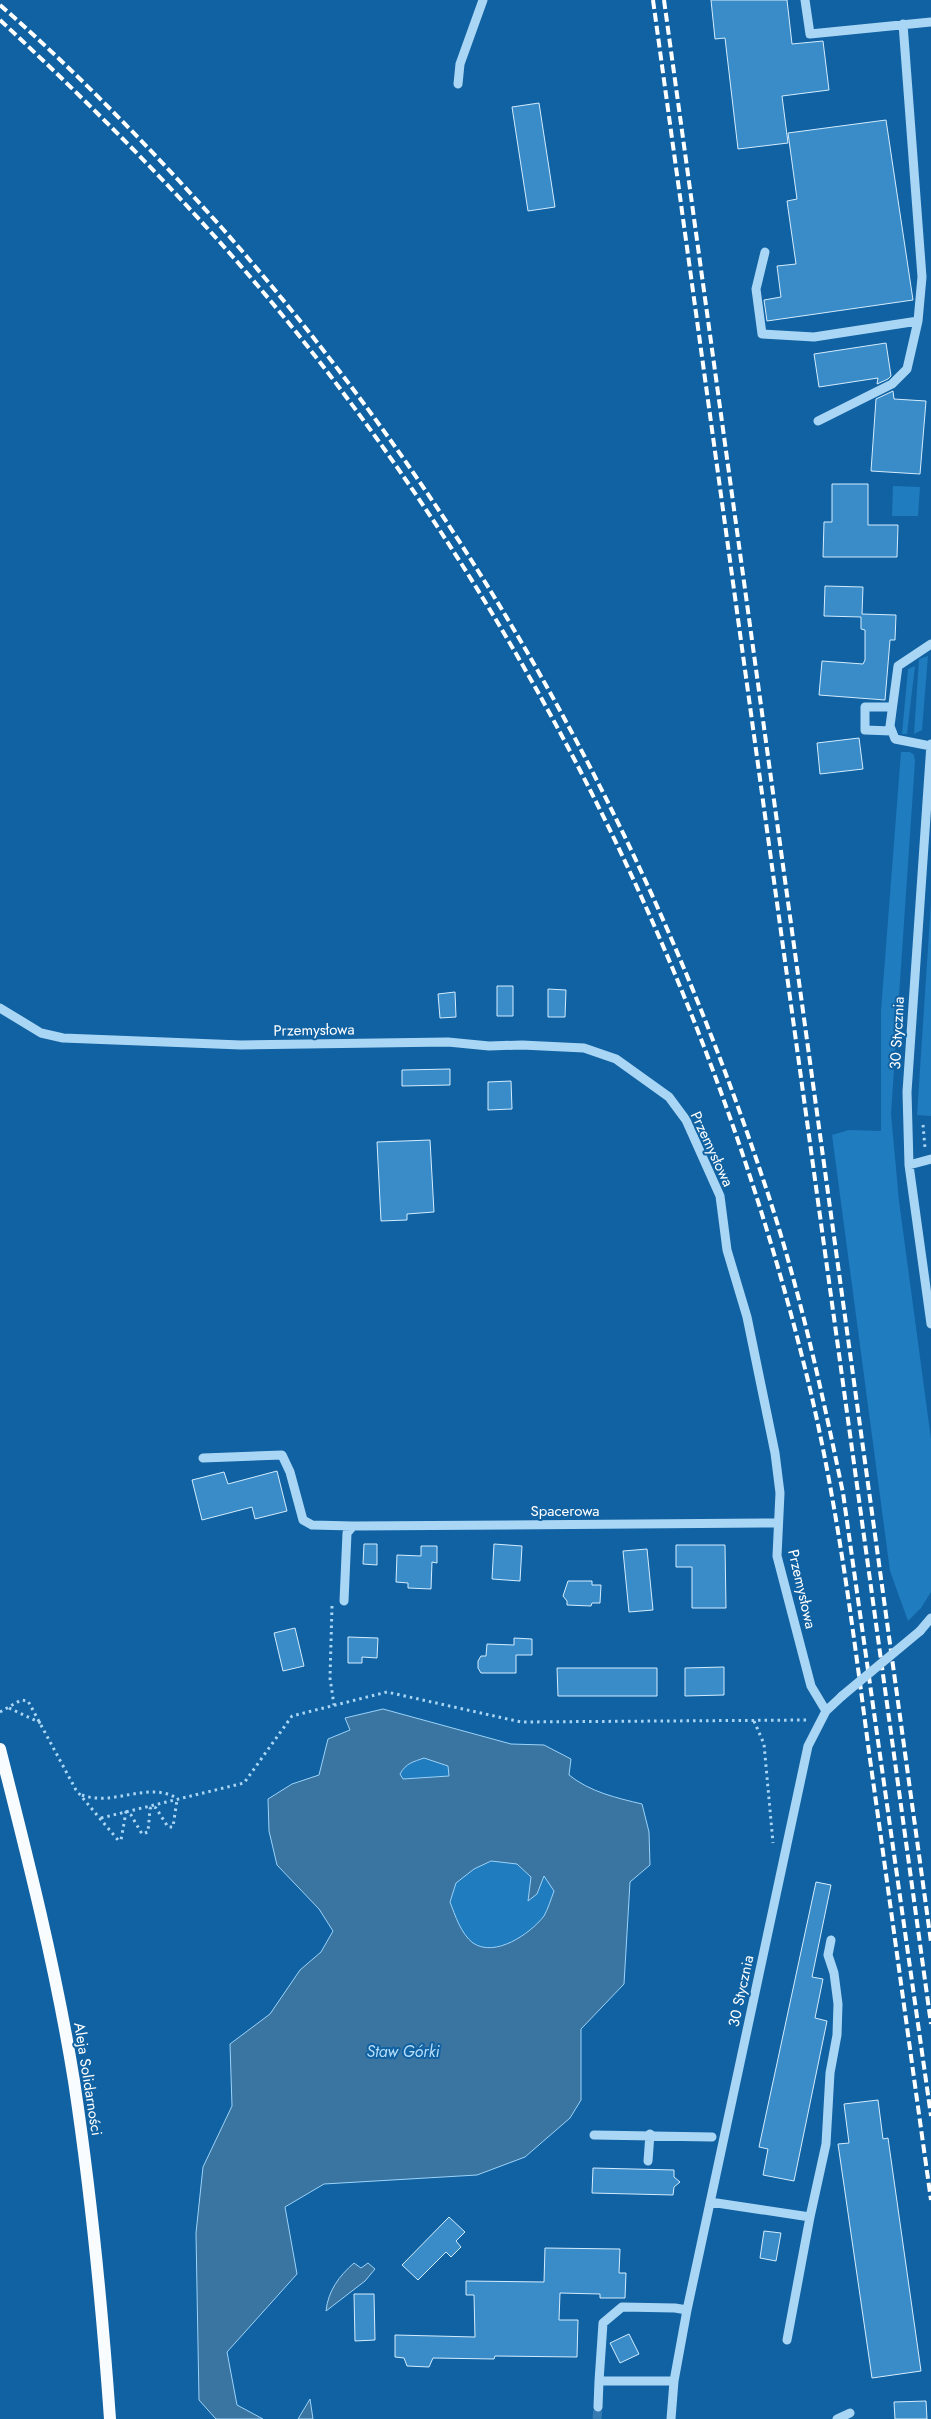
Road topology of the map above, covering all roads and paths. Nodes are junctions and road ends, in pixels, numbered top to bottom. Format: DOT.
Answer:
graph roads {
  1 [pos="483,0"];
  2 [pos="805,0"];
  3 [pos="931,22"];
  4 [pos="903,24"];
  5 [pos="458,84"];
  6 [pos="765,252"];
  7 [pos="918,321"];
  8 [pos="818,421"];
  9 [pos="931,644"];
  10 [pos="892,707"];
  11 [pos="891,731"];
  12 [pos="931,745"];
  13 [pos="930,787"];
  14 [pos="0,1008"];
  15 [pos="922,1122"];
  16 [pos="928,1160"];
  17 [pos="909,1165"];
  18 [pos="931,1324"];
  19 [pos="203,1458"];
  20 [pos="778,1523"];
  21 [pos="354,1526"];
  22 [pos="344,1601"];
  23 [pos="332,1604"];
  24 [pos="931,1618"];
  25 [pos="334,1705"];
  26 [pos="9,1708"];
  27 [pos="826,1711"];
  28 [pos="0,1712"];
  29 [pos="809,1720"];
  30 [pos="754,1721"];
  31 [pos="42,1723"];
  32 [pos="0,1750"];
  33 [pos="80,1794"];
  34 [pos="178,1800"];
  35 [pos="152,1806"];
  36 [pos="126,1812"];
  37 [pos="100,1818"];
  38 [pos="773,1847"];
  39 [pos="831,1940"];
  40 [pos="594,2134"];
  41 [pos="650,2134"];
  42 [pos="712,2137"];
  43 [pos="648,2161"];
  44 [pos="710,2202"];
  45 [pos="810,2217"];
  46 [pos="687,2310"];
  47 [pos="787,2340"];
  48 [pos="599,2381"];
  49 [pos="674,2381"];
  50 [pos="598,2407"];
  51 [pos="850,2413"];
  52 [pos="110,2419"];
  53 [pos="671,2419"];
  54 [pos="837,2419"];
  1 -- 5 [label="street"];
  2 -- 4 [label="street"];
  3 -- 4 [label="street"];
  4 -- 7 [label="street"];
  6 -- 7 [label="street"];
  7 -- 8 [label="street"];
  9 -- 10 [label="street"];
  10 -- 11 [label="street"];
  10 -- 11 [label="street"];
  11 -- 12 [label="street"];
  12 -- 13 [label="street, 30 Stycznia"];
  13 -- 17 [label="street, 30 Stycznia"];
  14 -- 20 [label="street, Przemysłowa"];
  15 -- 16 [label="path"];
  16 -- 17 [label="street"];
  17 -- 18 [label="street, 30 Stycznia"];
  19 -- 21 [label="street, Spacerowa"];
  20 -- 21 [label="street, Spacerowa"];
  20 -- 27 [label="street, Przemysłowa"];
  21 -- 22 [label="street"];
  23 -- 25 [label="path"];
  24 -- 27 [label="street, 30 Stycznia, bridge"];
  25 -- 30 [label="path"];
  25 -- 34 [label="path"];
  26 -- 28 [label="path"];
  26 -- 31 [label="path"];
  26 -- 31 [label="path"];
  27 -- 44 [label="street, 30 Stycznia"];
  29 -- 30 [label="path"];
  30 -- 38 [label="path"];
  31 -- 33 [label="path"];
  32 -- 52 [label="main road, Aleja Solidarności"];
  33 -- 34 [label="path"];
  33 -- 37 [label="path"];
  34 -- 35 [label="path"];
  34 -- 35 [label="path"];
  35 -- 36 [label="path"];
  35 -- 36 [label="path"];
  36 -- 37 [label="path"];
  36 -- 37 [label="path"];
  39 -- 45 [label="street"];
  40 -- 41 [label="street"];
  41 -- 42 [label="street"];
  41 -- 43 [label="street"];
  44 -- 45 [label="street"];
  44 -- 46 [label="street, 30 Stycznia"];
  45 -- 47 [label="street"];
  46 -- 48 [label="street"];
  46 -- 49 [label="street, 30 Stycznia"];
  48 -- 49 [label="street"];
  48 -- 50 [label="street"];
  49 -- 53 [label="street, 30 Stycznia"];
  51 -- 54 [label="street"];
}
